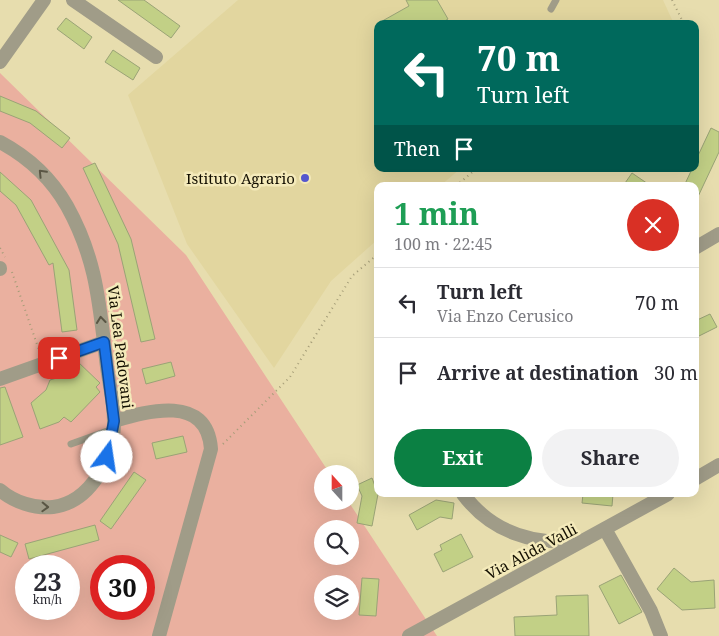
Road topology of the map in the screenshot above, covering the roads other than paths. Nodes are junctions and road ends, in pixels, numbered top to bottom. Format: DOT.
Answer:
graph roads {
  1 [pos="44,0"];
  2 [pos="73,0"];
  3 [pos="556,0"];
  4 [pos="551,9"];
  5 [pos="156,57"];
  6 [pos="0,62"];
  7 [pos="0,142"];
  8 [pos="719,234"];
  9 [pos="699,246"];
  10 [pos="104,342"];
  11 [pos="0,379"];
  12 [pos="114,425"];
  13 [pos="71,444"];
  14 [pos="719,465"];
  15 [pos="699,476"];
  16 [pos="0,490"];
  17 [pos="466,497"];
  18 [pos="663,497"];
  19 [pos="605,529"];
  20 [pos="584,541"];
  21 [pos="159,636"];
  22 [pos="409,636"];
  23 [pos="662,636"];
  1 -- 6 [label="street"];
  2 -- 5 [label="street"];
  3 -- 4 [label="lane"];
  10 -- 7 [label="street, Via Lea Padovani, one-way"];
  8 -- 9 [label="street"];
  10 -- 11 [label="street"];
  10 -- 12 [label="street, Via Lea Padovani"];
  12 -- 13 [label="lane"];
  16 -- 12 [label="street, Via Lea Padovani, one-way"];
  12 -- 21 [label="street"];
  14 -- 15 [label="street"];
  17 -- 20 [label="street"];
  18 -- 19 [label="street, Via Alida Valli"];
  19 -- 20 [label="street, Via Alida Valli"];
  19 -- 23 [label="street"];
  20 -- 22 [label="street, Via Alida Valli"];
}
